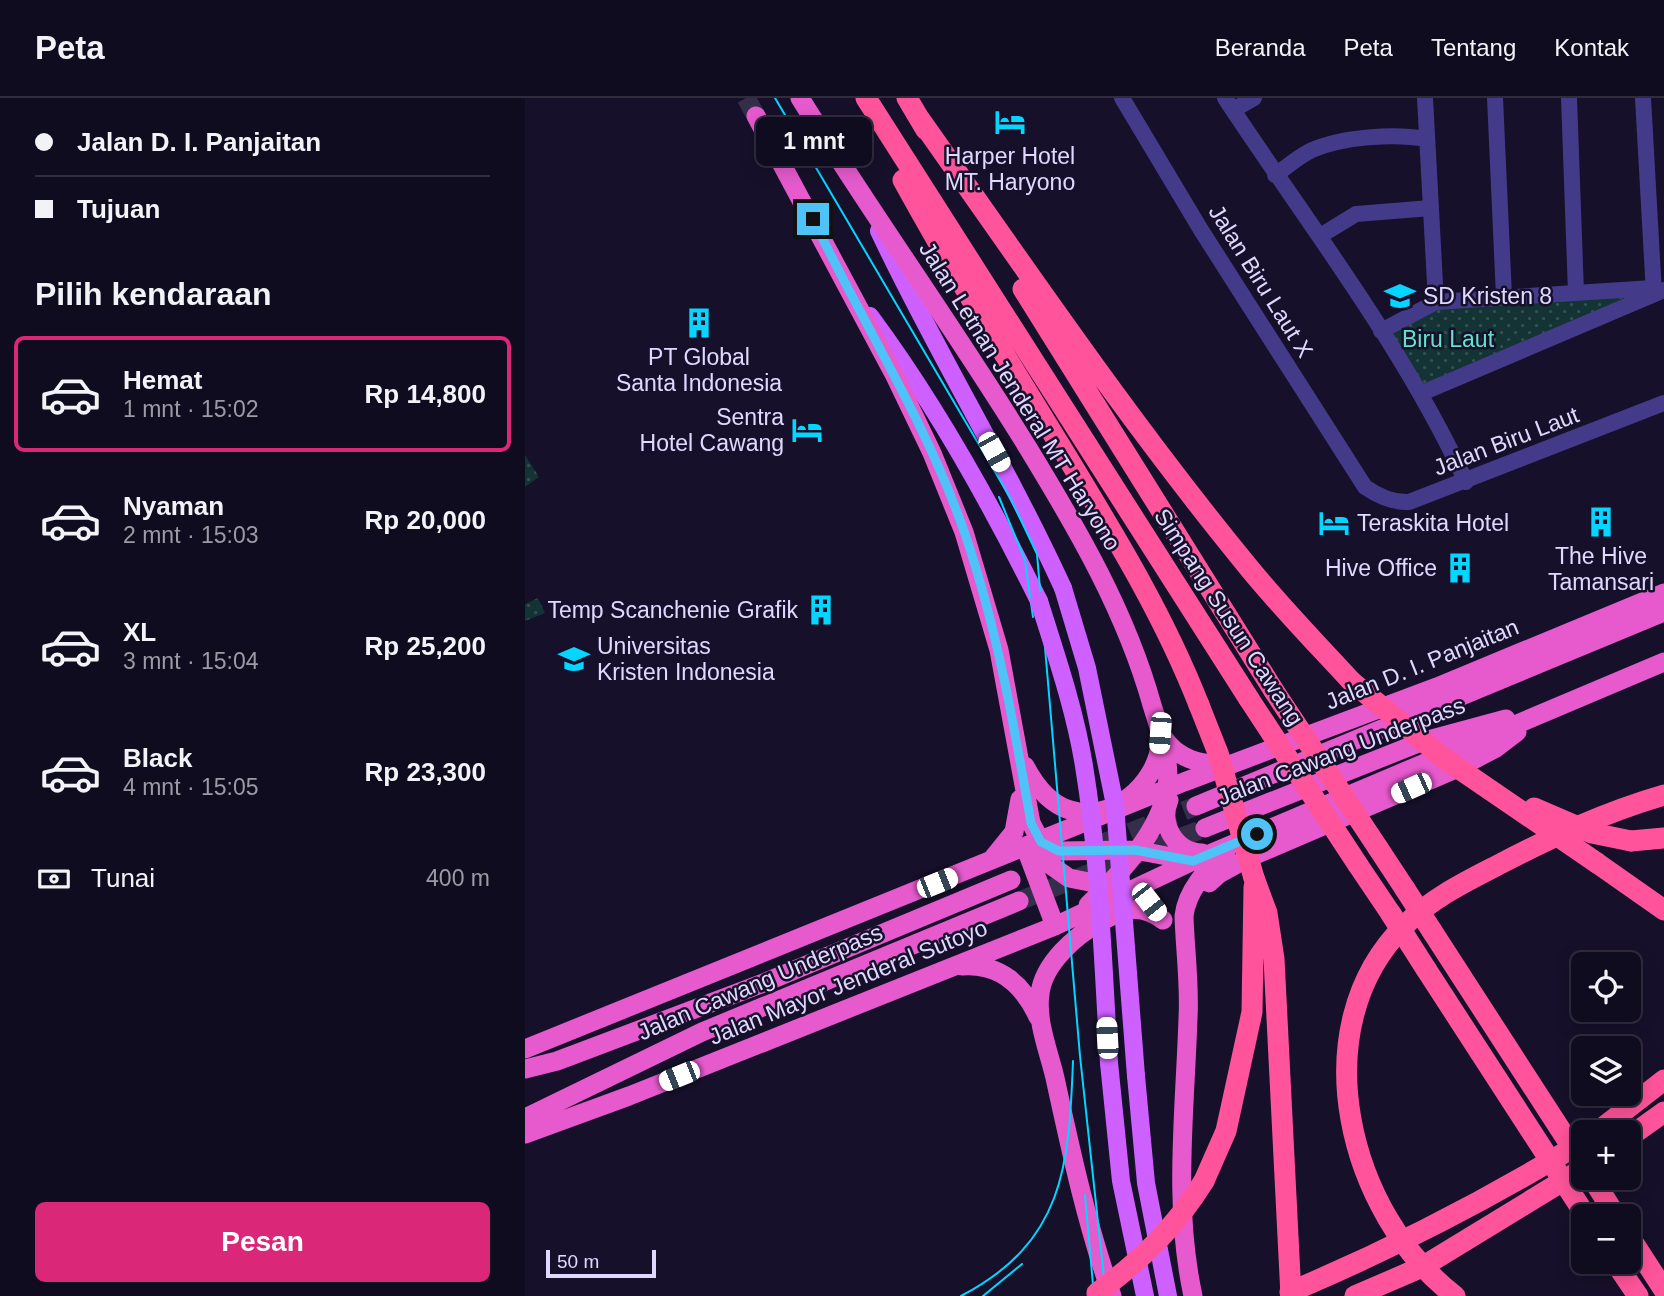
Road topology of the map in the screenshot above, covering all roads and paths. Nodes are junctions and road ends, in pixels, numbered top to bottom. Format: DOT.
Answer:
graph roads {
  1 [pos="800,98"];
  2 [pos="860,98"];
  3 [pos="866,98"];
  4 [pos="907,98"];
  5 [pos="1122,98"];
  6 [pos="1254,98"];
  7 [pos="1425,98"];
  8 [pos="1495,98"];
  9 [pos="1569,98"];
  10 [pos="1643,98"];
  11 [pos="1229,104"];
  12 [pos="756,116"];
  13 [pos="919,118"];
  14 [pos="1426,139"];
  15 [pos="1275,174"];
  16 [pos="862,196"];
  17 [pos="1431,208"];
  18 [pos="1320,236"];
  19 [pos="830,255"];
  20 [pos="1657,291"];
  21 [pos="1576,293"];
  22 [pos="1504,297"];
  23 [pos="1436,302"];
  24 [pos="1381,331"];
  25 [pos="1422,393"];
  26 [pos="1664,403"];
  27 [pos="1466,482"];
  28 [pos="1365,487"];
  29 [pos="1664,593"];
  30 [pos="1664,612"];
  31 [pos="1664,662"];
  32 [pos="1536,715"];
  33 [pos="1160,733"];
  34 [pos="1019,755"];
  35 [pos="1250,758"];
  36 [pos="1485,785"];
  37 [pos="1176,786"];
  38 [pos="1664,795"];
  39 [pos="1196,806"];
  40 [pos="1205,828"];
  41 [pos="1664,838"];
  42 [pos="1033,845"];
  43 [pos="1226,847"];
  44 [pos="1135,850"];
  45 [pos="1193,861"];
  46 [pos="986,863"];
  47 [pos="1254,878"];
  48 [pos="1011,880"];
  49 [pos="1107,884"];
  50 [pos="1128,890"];
  51 [pos="1019,901"];
  52 [pos="1664,910"];
  53 [pos="1163,920"];
  54 [pos="1063,922"];
  55 [pos="1186,950"];
  56 [pos="945,968"];
  57 [pos="1189,984"];
  58 [pos="1044,1034"];
  59 [pos="525,1049"];
  60 [pos="525,1069"];
  61 [pos="1664,1080"];
  62 [pos="1664,1112"];
  63 [pos="525,1118"];
  64 [pos="1612,1120"];
  65 [pos="1641,1128"];
  66 [pos="525,1134"];
  67 [pos="1571,1147"];
  68 [pos="1571,1148"];
  69 [pos="1571,1175"];
  70 [pos="1578,1204"];
  71 [pos="1641,1255"];
  72 [pos="1623,1274"];
  73 [pos="1664,1290"];
  74 [pos="1100,1295"];
  75 [pos="1145,1296"];
  76 [pos="1168,1296"];
  77 [pos="1193,1296"];
  78 [pos="1278,1296"];
  79 [pos="1291,1296"];
  80 [pos="1355,1296"];
  81 [pos="1455,1296"];
  82 [pos="1638,1296"];
  1 -- 16 [label="highway, Jalan Letnan Jenderal MT Haryono"];
  2 -- 47 [label="highway, bridge"];
  3 -- 70 [label="highway, Simpang Susun Cawang, bridge"];
  4 -- 13 [label="highway"];
  5 -- 28 [label="street, Jalan Biru Laut X"];
  6 -- 11 [label="street"];
  7 -- 14 [label="street"];
  8 -- 22 [label="street"];
  9 -- 21 [label="street"];
  10 -- 20 [label="street"];
  11 -- 15 [label="street"];
  12 -- 19 [label="highway"];
  13 -- 36 [label="highway, bridge"];
  13 -- 67 [label="highway, Simpang Susun Cawang, bridge"];
  14 -- 15 [label="street"];
  14 -- 17 [label="street"];
  15 -- 18 [label="street"];
  16 -- 33 [label="highway, Jalan Letnan Jenderal MT Haryono"];
  16 -- 76 [label="main road, Jalan Letnan Jenderal MT Haryono, bridge"];
  17 -- 18 [label="street"];
  17 -- 23 [label="street"];
  18 -- 24 [label="street"];
  19 -- 34 [label="highway"];
  19 -- 75 [label="main road, bridge"];
  20 -- 21 [label="street"];
  20 -- 25 [label="street"];
  21 -- 22 [label="street"];
  22 -- 23 [label="street"];
  23 -- 24 [label="street"];
  24 -- 25 [label="street"];
  25 -- 27 [label="street"];
  26 -- 27 [label="street, Jalan Biru Laut"];
  27 -- 28 [label="street, Jalan Biru Laut"];
  29 -- 35 [label="highway, Jalan D. I. Panjaitan"];
  30 -- 39 [label="highway, Jalan Cawang Underpass"];
  31 -- 32 [label="highway"];
  32 -- 40 [label="highway, Jalan Cawang Underpass"];
  32 -- 43 [label="highway"];
  32 -- 55 [label="highway"];
  33 -- 34 [label="highway"];
  33 -- 35 [label="highway"];
  33 -- 37 [label="highway, Jalan Letnan Jenderal MT Haryono"];
  34 -- 42 [label="highway"];
  34 -- 46 [label="highway"];
  35 -- 37 [label="highway, Jalan D. I. Panjaitan"];
  36 -- 41 [label="highway, bridge"];
  36 -- 52 [label="highway, bridge"];
  37 -- 42 [label="highway, Jalan D. I. Panjaitan"];
  37 -- 43 [label="highway"];
  37 -- 44 [label="highway"];
  38 -- 81 [label="highway"];
  42 -- 44 [label="highway"];
  42 -- 46 [label="highway"];
  42 -- 49 [label="highway"];
  42 -- 54 [label="highway"];
  43 -- 45 [label="highway"];
  43 -- 55 [label="highway"];
  44 -- 45 [label="highway"];
  44 -- 49 [label="highway"];
  45 -- 50 [label="highway"];
  46 -- 59 [label="highway"];
  47 -- 74 [label="highway, bridge"];
  47 -- 79 [label="highway"];
  48 -- 60 [label="highway, Jalan Cawang Underpass"];
  49 -- 50 [label="highway"];
  49 -- 54 [label="highway"];
  50 -- 53 [label="highway"];
  50 -- 54 [label="highway"];
  51 -- 63 [label="highway, Jalan Cawang Underpass"];
  53 -- 57 [label="highway"];
  53 -- 58 [label="highway"];
  54 -- 56 [label="highway, Jalan Mayor Jenderal Sutoyo"];
  55 -- 57 [label="highway"];
  56 -- 58 [label="highway"];
  56 -- 66 [label="highway, Jalan Mayor Jenderal Sutoyo"];
  57 -- 77 [label="highway"];
  58 -- 74 [label="highway"];
  61 -- 64 [label="highway"];
  62 -- 65 [label="highway"];
  68 -- 78 [label="highway, bridge"];
  69 -- 80 [label="highway, Simpang Susun Cawang, bridge"];
  71 -- 73 [label="highway"];
  72 -- 82 [label="highway"];
}
